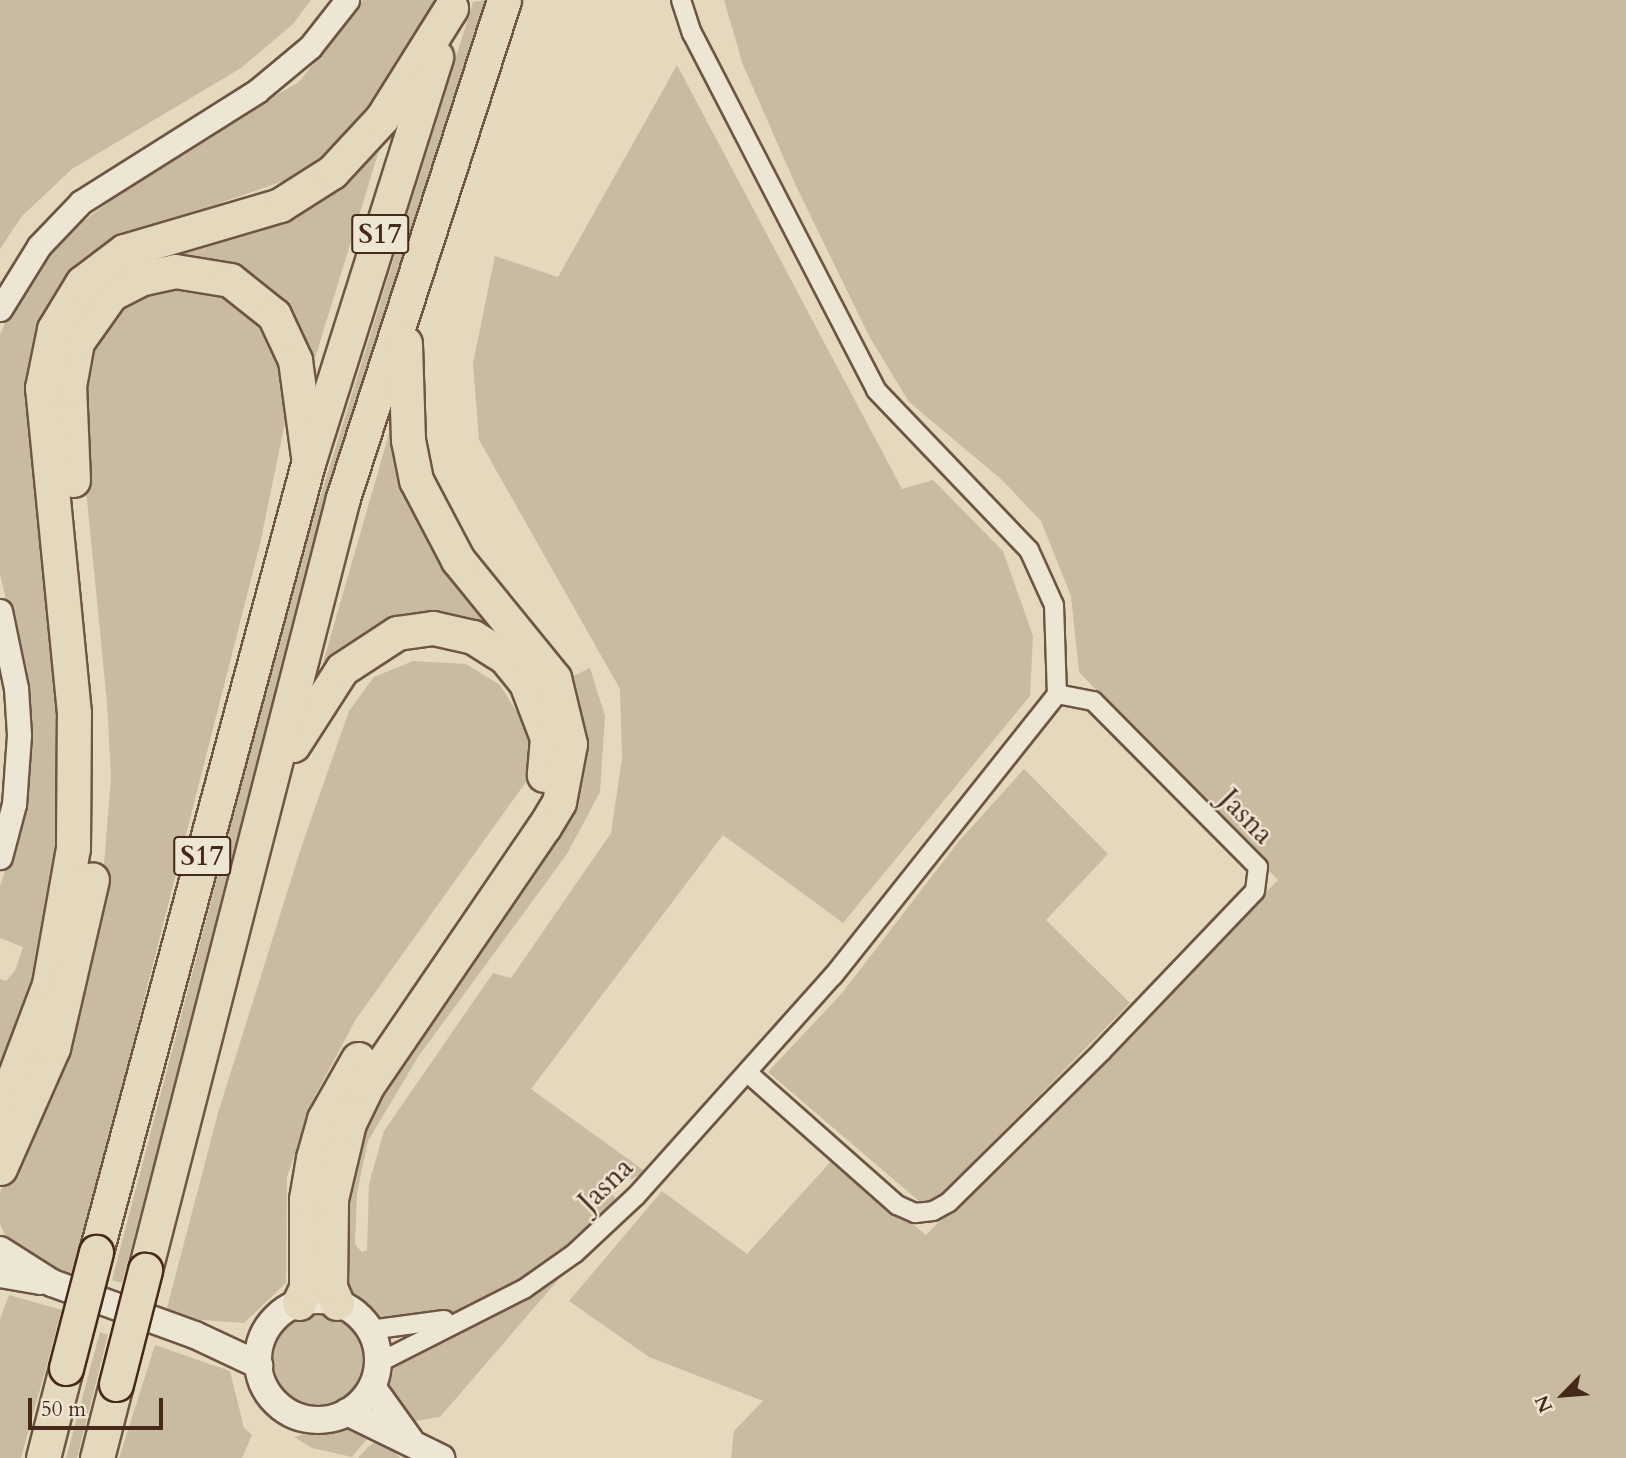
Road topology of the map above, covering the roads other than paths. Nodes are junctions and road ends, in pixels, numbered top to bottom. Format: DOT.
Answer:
graph roads {
  1 [pos="347,0"];
  2 [pos="504,0"];
  3 [pos="681,0"];
  4 [pos="453,4"];
  5 [pos="406,305"];
  6 [pos="0,309"];
  7 [pos="309,460"];
  8 [pos="0,611"];
  9 [pos="1057,694"];
  10 [pos="272,784"];
  11 [pos="0,857"];
  12 [pos="750,1074"];
  13 [pos="0,1114"];
  14 [pos="0,1168"];
  15 [pos="0,1250"];
  16 [pos="0,1274"];
  17 [pos="52,1283"];
  18 [pos="299,1303"];
  19 [pos="337,1303"];
  20 [pos="482,1311"];
  21 [pos="370,1330"];
  22 [pos="264,1334"];
  23 [pos="195,1335"];
  24 [pos="259,1365"];
  25 [pos="375,1375"];
  26 [pos="347,1412"];
  27 [pos="410,1440"];
  28 [pos="43,1458"];
  29 [pos="97,1458"];
  30 [pos="441,1458"];
  1 -- 6 [label="street"];
  2 -- 5 [label="highway, S17"];
  3 -- 9 [label="street"];
  4 -- 7 [label="highway, S17"];
  4 -- 13 [label="highway"];
  5 -- 10 [label="highway, S17"];
  5 -- 19 [label="highway"];
  7 -- 14 [label="highway"];
  7 -- 28 [label="highway, S17, bridge"];
  8 -- 11 [label="street"];
  9 -- 12 [label="street, Jasna"];
  9 -- 12 [label="street, Jasna"];
  10 -- 18 [label="highway"];
  10 -- 29 [label="highway, S17, bridge"];
  12 -- 20 [label="street, Jasna"];
  15 -- 17 [label="main road"];
  16 -- 17 [label="main road"];
  17 -- 23 [label="main road"];
  18 -- 19 [label="main road"];
  18 -- 22 [label="main road"];
  19 -- 21 [label="main road"];
  20 -- 21 [label="street, Jasna"];
  20 -- 25 [label="street, Jasna"];
  21 -- 25 [label="main road"];
  22 -- 23 [label="main road"];
  22 -- 24 [label="main road"];
  23 -- 24 [label="main road"];
  24 -- 26 [label="main road"];
  25 -- 26 [label="main road"];
  25 -- 27 [label="main road"];
  26 -- 27 [label="main road"];
  27 -- 30 [label="main road"];
}
